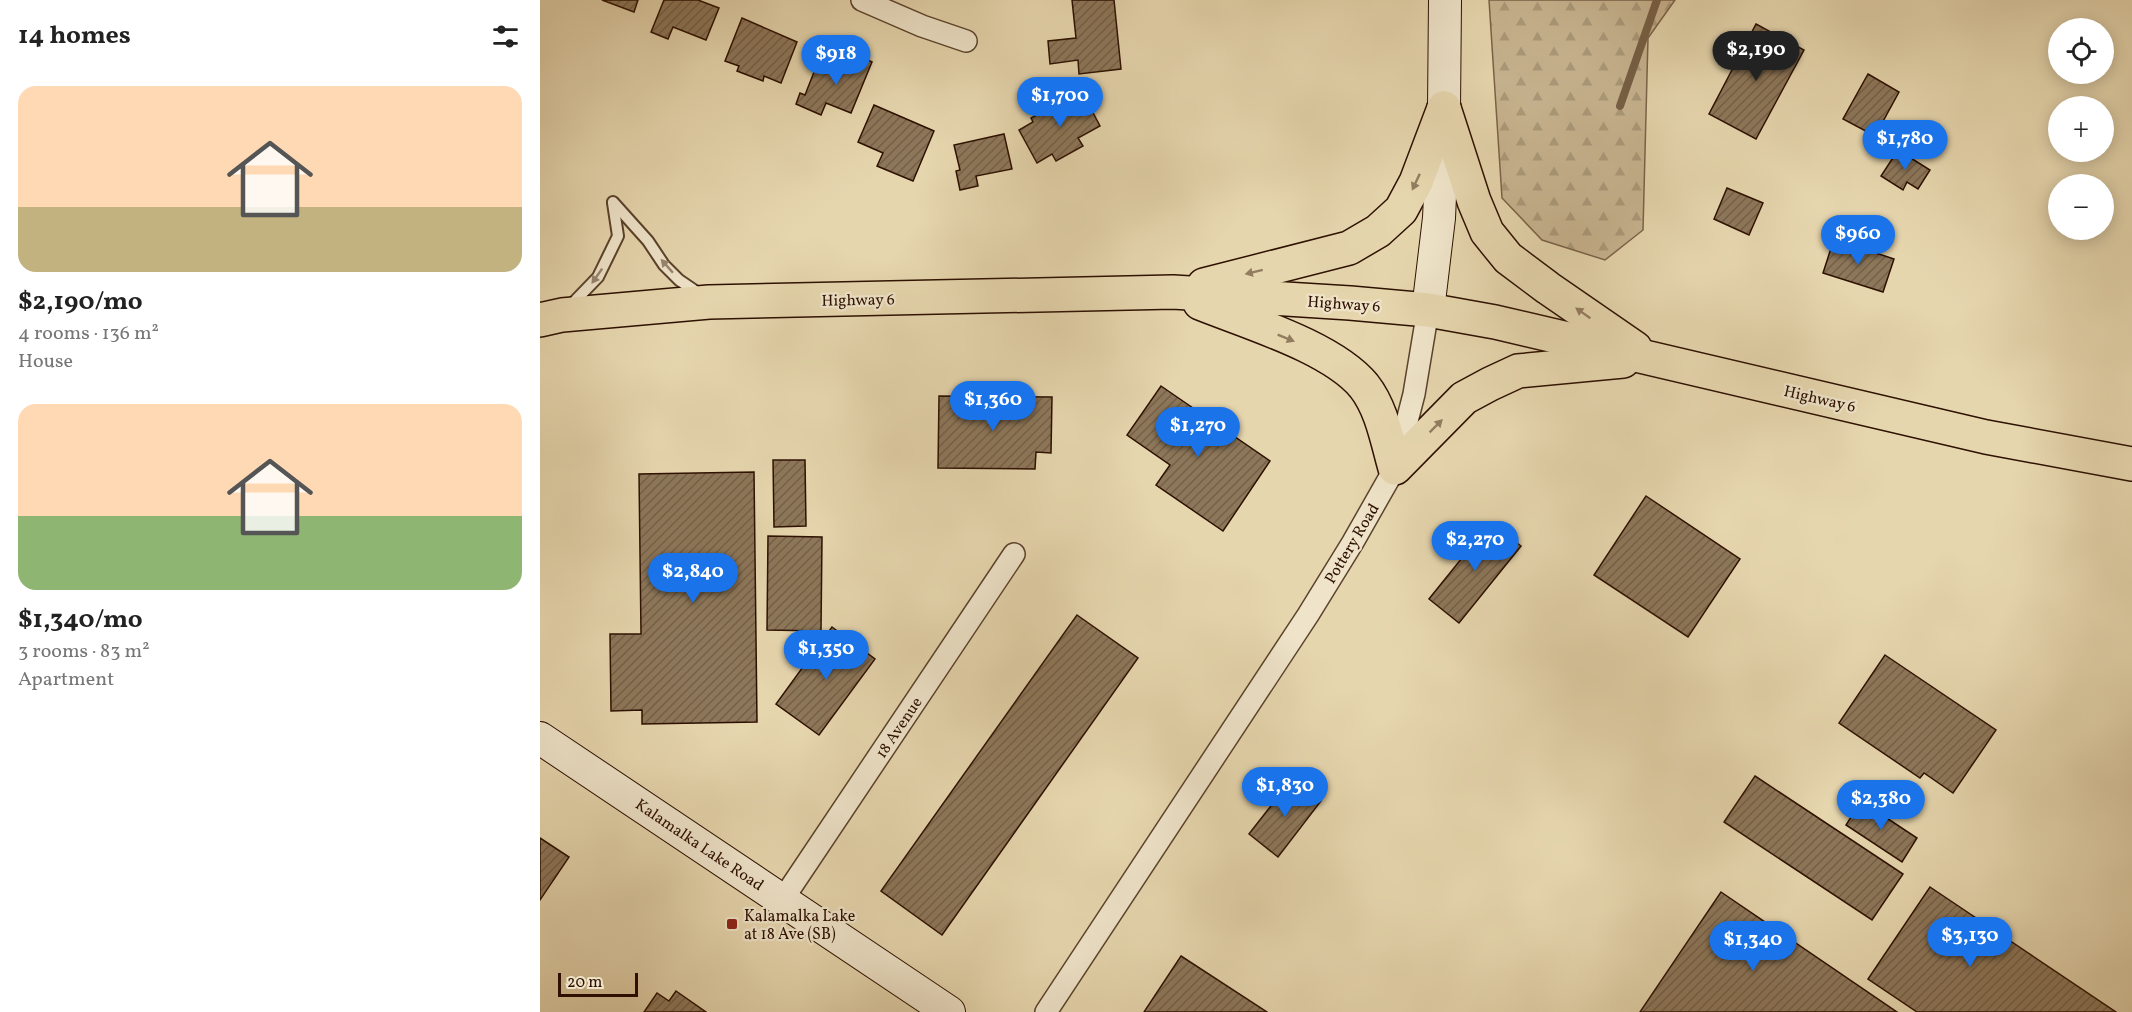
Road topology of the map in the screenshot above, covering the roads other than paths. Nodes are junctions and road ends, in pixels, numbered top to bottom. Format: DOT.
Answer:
graph roads {
  1 [pos="862,0"];
  2 [pos="1446,0"];
  3 [pos="966,41"];
  4 [pos="1444,108"];
  5 [pos="1173,292"];
  6 [pos="712,302"];
  7 [pos="1428,310"];
  8 [pos="551,317"];
  9 [pos="1648,358"];
  10 [pos="2132,464"];
  11 [pos="1395,468"];
  12 [pos="1014,554"];
  13 [pos="540,738"];
  14 [pos="783,899"];
  15 [pos="949,1012"];
  16 [pos="1046,1012"];
  1 -- 3 [label="street"];
  2 -- 4 [label="main road, Pottery Road"];
  4 -- 5 [label="main road, one-way"];
  4 -- 7 [label="main road, Pottery Road"];
  9 -- 4 [label="main road, one-way"];
  5 -- 6 [label="main road, Highway 6"];
  5 -- 7 [label="main road, Highway 6"];
  5 -- 11 [label="main road, one-way"];
  6 -- 8 [label="main road, Highway 6"];
  6 -- 8 [label="lane, one-way"];
  7 -- 9 [label="main road, Highway 6"];
  7 -- 11 [label="street, Pottery Road"];
  9 -- 10 [label="main road, Highway 6"];
  11 -- 9 [label="main road, one-way"];
  11 -- 16 [label="street, Pottery Road"];
  12 -- 14 [label="street, 18 Avenue"];
  13 -- 14 [label="main road, Kalamalka Lake Road"];
  14 -- 15 [label="main road, Kalamalka Lake Road"];
}
